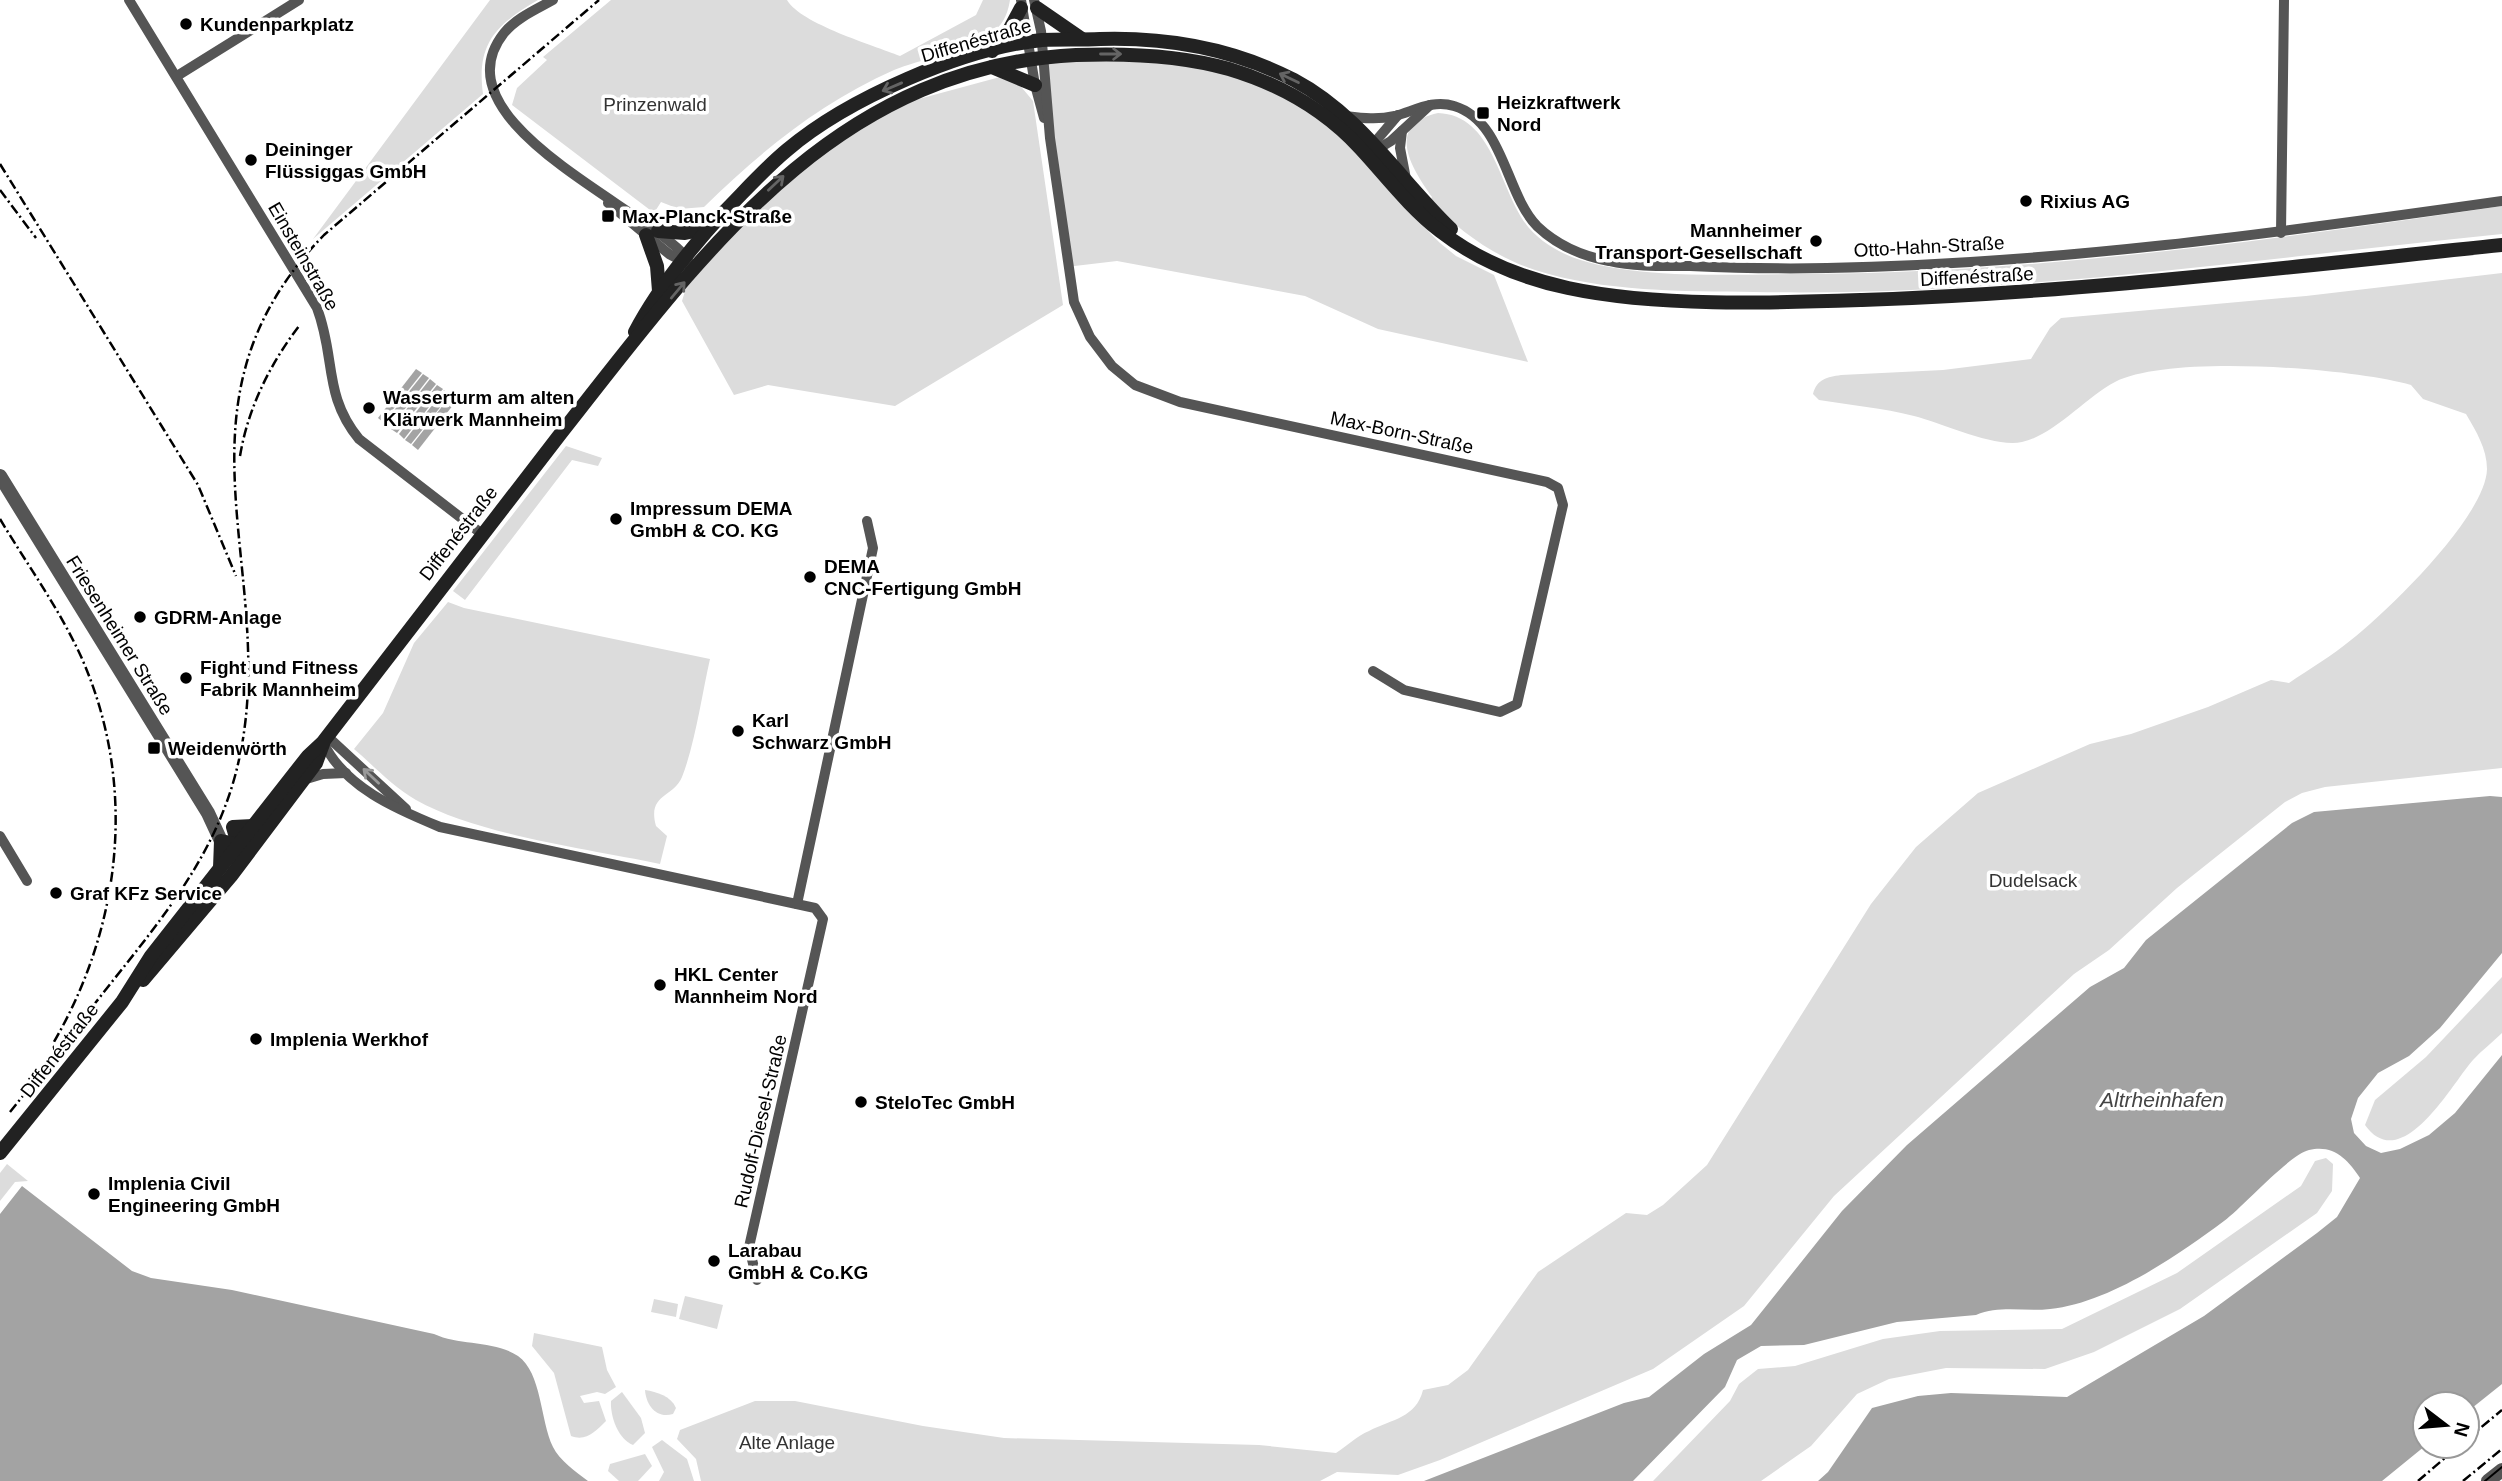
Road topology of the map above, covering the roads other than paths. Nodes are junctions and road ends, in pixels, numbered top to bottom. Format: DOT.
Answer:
graph roads {
  1 [pos="129,0"];
  2 [pos="299,0"];
  3 [pos="553,0"];
  4 [pos="2284,0"];
  5 [pos="1028,4"];
  6 [pos="1042,40"];
  7 [pos="1083,40"];
  8 [pos="992,51"];
  9 [pos="1033,53"];
  10 [pos="990,67"];
  11 [pos="177,76"];
  12 [pos="1035,85"];
  13 [pos="1430,105"];
  14 [pos="1398,115"];
  15 [pos="1345,116"];
  16 [pos="1402,131"];
  17 [pos="1050,138"];
  18 [pos="1372,149"];
  19 [pos="1407,182"];
  20 [pos="2502,201"];
  21 [pos="709,229"];
  22 [pos="652,233"];
  23 [pos="2281,233"];
  24 [pos="1462,244"];
  25 [pos="2502,245"];
  26 [pos="688,262"];
  27 [pos="659,291"];
  28 [pos="627,349"];
  29 [pos="0,476"];
  30 [pos="867,521"];
  31 [pos="482,534"];
  32 [pos="1373,671"];
  33 [pos="326,740"];
  34 [pos="346,773"];
  35 [pos="303,780"];
  36 [pos="208,813"];
  37 [pos="414,816"];
  38 [pos="253,826"];
  39 [pos="233,827"];
  40 [pos="0,836"];
  41 [pos="221,841"];
  42 [pos="244,850"];
  43 [pos="220,868"];
  44 [pos="27,881"];
  45 [pos="797,904"];
  46 [pos="121,1002"];
  47 [pos="0,1153"];
  48 [pos="757,1280"];
  49 [pos="2502,1470"];
  50 [pos="2488,1481"];
  1 -- 11 [label="street, Einsteinstraße"];
  2 -- 11 [label="street"];
  3 -- 22 [label="street"];
  4 -- 23 [label="street"];
  5 -- 6 [label="street"];
  5 -- 7 [label="main road"];
  5 -- 8 [label="main road"];
  5 -- 9 [label="street"];
  6 -- 7 [label="main road, Diffenéstraße"];
  6 -- 9 [label="main road, Diffenéstraße"];
  15 -- 7 [label="main road, Diffenéstraße, one-way"];
  8 -- 9 [label="main road, Diffenéstraße"];
  8 -- 21 [label="main road, Diffenéstraße, one-way"];
  9 -- 10 [label="main road, Diffenéstraße"];
  9 -- 12 [label="street, Max-Born-Straße"];
  9 -- 17 [label="street, Max-Born-Straße"];
  9 -- 18 [label="main road, Diffenéstraße, one-way"];
  10 -- 12 [label="main road"];
  26 -- 10 [label="main road, Diffenéstraße, one-way"];
  11 -- 31 [label="street, Einsteinstraße"];
  12 -- 17 [label="street, Max-Born-Straße"];
  13 -- 14 [label="street, Otto-Hahn-Straße"];
  13 -- 16 [label="street"];
  13 -- 23 [label="street, Otto-Hahn-Straße"];
  14 -- 15 [label="street, Otto-Hahn-Straße"];
  14 -- 18 [label="street"];
  15 -- 18 [label="main road, Diffenéstraße"];
  16 -- 18 [label="street"];
  16 -- 19 [label="street"];
  17 -- 32 [label="street, Max-Born-Straße"];
  18 -- 19 [label="main road, Diffenéstraße"];
  18 -- 24 [label="main road, Diffenéstraße"];
  19 -- 24 [label="main road, Diffenéstraße"];
  20 -- 23 [label="street, Otto-Hahn-Straße"];
  21 -- 22 [label="main road"];
  21 -- 26 [label="main road, Diffenéstraße"];
  22 -- 26 [label="street"];
  22 -- 27 [label="main road"];
  24 -- 25 [label="main road, Diffenéstraße"];
  26 -- 27 [label="main road, Diffenéstraße"];
  28 -- 26 [label="main road, Diffenéstraße, one-way"];
  27 -- 28 [label="main road, Diffenéstraße"];
  28 -- 31 [label="main road, Diffenéstraße"];
  29 -- 36 [label="street, Friesenheimer Straße"];
  30 -- 45 [label="street"];
  31 -- 33 [label="main road, Diffenéstraße"];
  33 -- 34 [label="street, Rudolf-Diesel-Straße"];
  33 -- 35 [label="main road, Diffenéstraße"];
  37 -- 33 [label="street, Rudolf-Diesel-Straße, one-way"];
  33 -- 38 [label="main road, Diffenéstraße"];
  34 -- 35 [label="street"];
  34 -- 37 [label="street, Rudolf-Diesel-Straße"];
  35 -- 42 [label="main road, Diffenéstraße"];
  36 -- 39 [label="street, Friesenheimer Straße"];
  36 -- 41 [label="street, Friesenheimer Straße"];
  37 -- 45 [label="street, Rudolf-Diesel-Straße"];
  38 -- 39 [label="main road"];
  38 -- 42 [label="main road, Diffenéstraße"];
  39 -- 42 [label="main road"];
  40 -- 44 [label="street"];
  41 -- 42 [label="main road"];
  41 -- 43 [label="main road"];
  42 -- 43 [label="main road, Diffenéstraße"];
  42 -- 46 [label="main road, Diffenéstraße"];
  43 -- 46 [label="main road, Diffenéstraße"];
  45 -- 48 [label="street, Rudolf-Diesel-Straße"];
  46 -- 47 [label="main road, Diffenéstraße"];
  49 -- 50 [label="street"];
}
